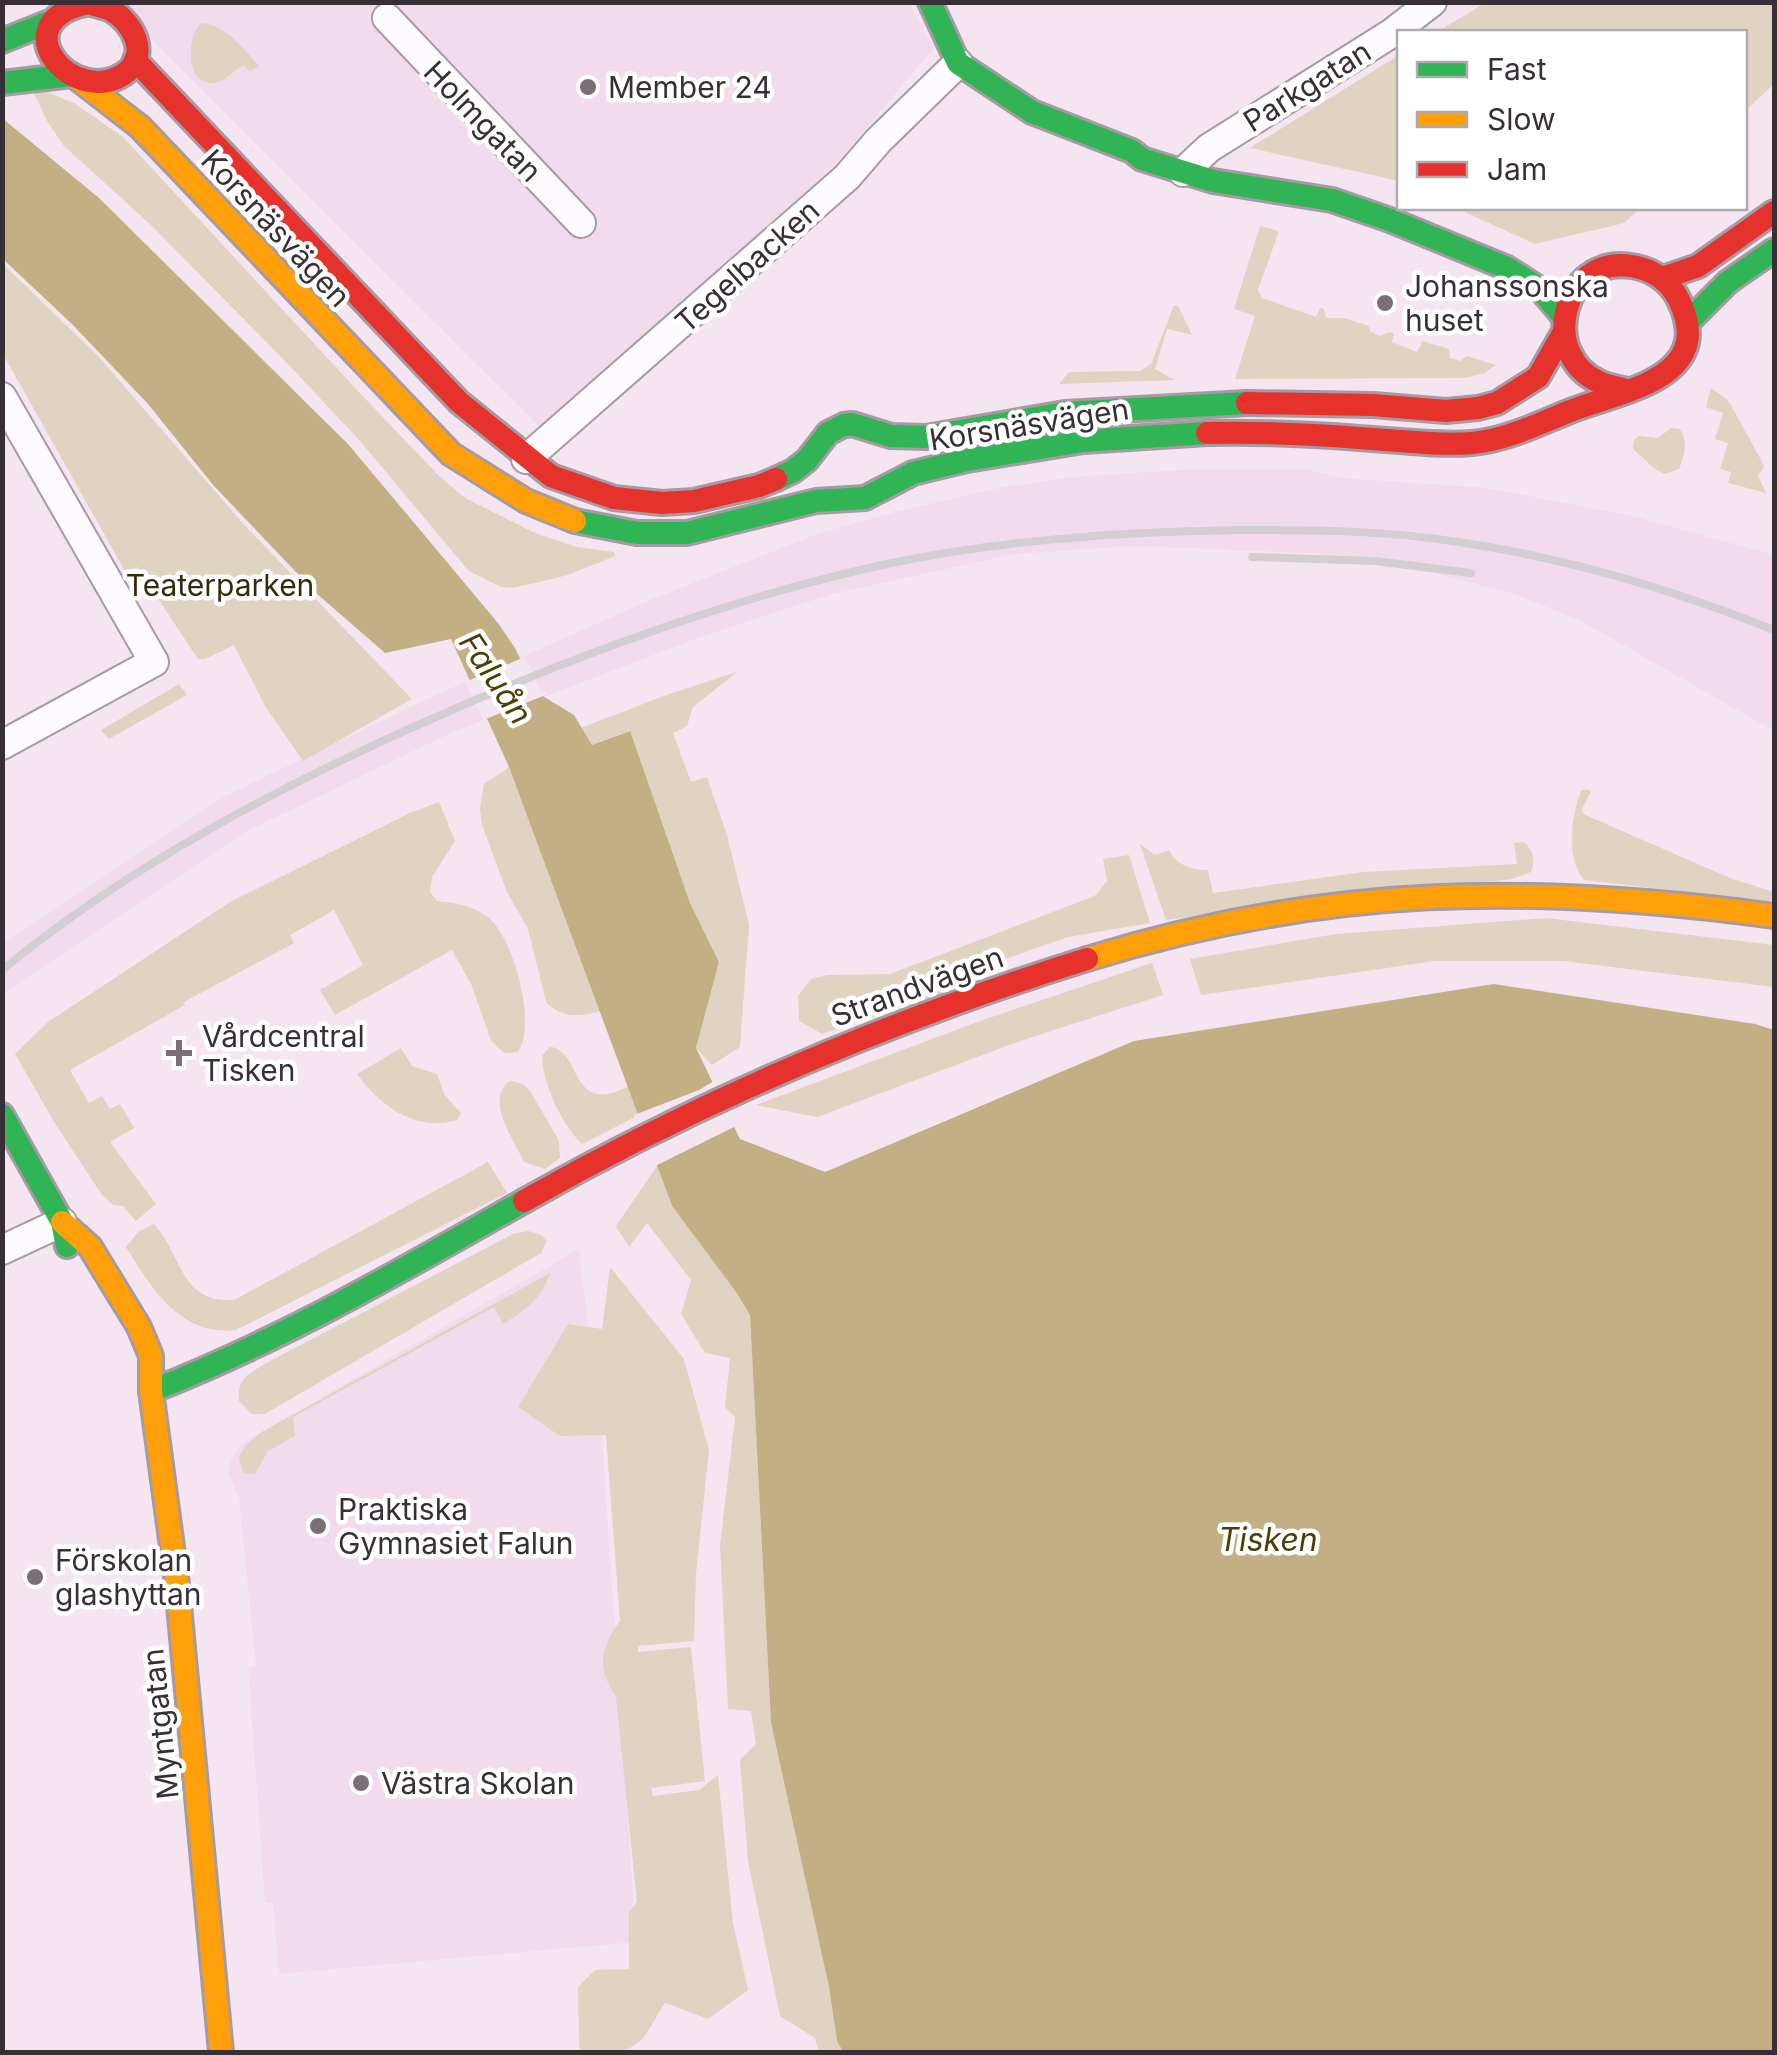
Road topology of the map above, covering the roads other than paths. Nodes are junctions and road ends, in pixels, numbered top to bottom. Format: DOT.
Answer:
graph roads {
  1 [pos="930,2"];
  2 [pos="75,3"];
  3 [pos="1426,4"];
  4 [pos="43,15"];
  5 [pos="387,18"];
  6 [pos="2,40"];
  7 [pos="135,60"];
  8 [pos="958,63"];
  9 [pos="75,77"];
  10 [pos="2,83"];
  11 [pos="1187,168"];
  12 [pos="1774,212"];
  13 [pos="580,223"];
  14 [pos="1774,250"];
  15 [pos="1507,268"];
  16 [pos="1604,268"];
  17 [pos="1663,278"];
  18 [pos="1687,323"];
  19 [pos="1563,326"];
  20 [pos="1628,390"];
  21 [pos="2,397"];
  22 [pos="822,441"];
  23 [pos="526,458"];
  24 [pos="497,486"];
  25 [pos="849,499"];
  26 [pos="2,745"];
  27 [pos="1774,916"];
  28 [pos="2,1114"];
  29 [pos="62,1222"];
  30 [pos="2,1250"];
  31 [pos="78,1271"];
  32 [pos="128,1363"];
  33 [pos="151,1391"];
  34 [pos="221,2052"];
  1 -- 8 [label="street"];
  2 -- 4 [label="street"];
  2 -- 7 [label="street"];
  3 -- 11 [label="street, Parkgatan"];
  4 -- 6 [label="street"];
  4 -- 9 [label="street"];
  5 -- 13 [label="street, Holmgatan"];
  7 -- 9 [label="street"];
  7 -- 23 [label="street, Korsnäsvägen"];
  8 -- 11 [label="street"];
  8 -- 23 [label="street, Tegelbacken"];
  9 -- 10 [label="street"];
  9 -- 24 [label="street, Korsnäsvägen"];
  11 -- 15 [label="street"];
  12 -- 17 [label="street"];
  14 -- 18 [label="street"];
  15 -- 16 [label="street"];
  15 -- 19 [label="street"];
  16 -- 17 [label="street"];
  16 -- 19 [label="street"];
  17 -- 18 [label="street"];
  18 -- 20 [label="street"];
  19 -- 20 [label="street"];
  19 -- 22 [label="street, Korsnäsvägen"];
  20 -- 25 [label="street, Korsnäsvägen"];
  21 -- 26 [label="street"];
  22 -- 23 [label="street, Korsnäsvägen"];
  22 -- 25 [label="street"];
  23 -- 24 [label="street"];
  24 -- 25 [label="street, Korsnäsvägen"];
  27 -- 33 [label="street, Strandvägen"];
  28 -- 29 [label="street, Myntgatan"];
  29 -- 30 [label="street"];
  29 -- 31 [label="street, Myntgatan"];
  29 -- 33 [label="street, Myntgatan"];
  32 -- 33 [label="street"];
  33 -- 34 [label="street, Myntgatan"];
}
